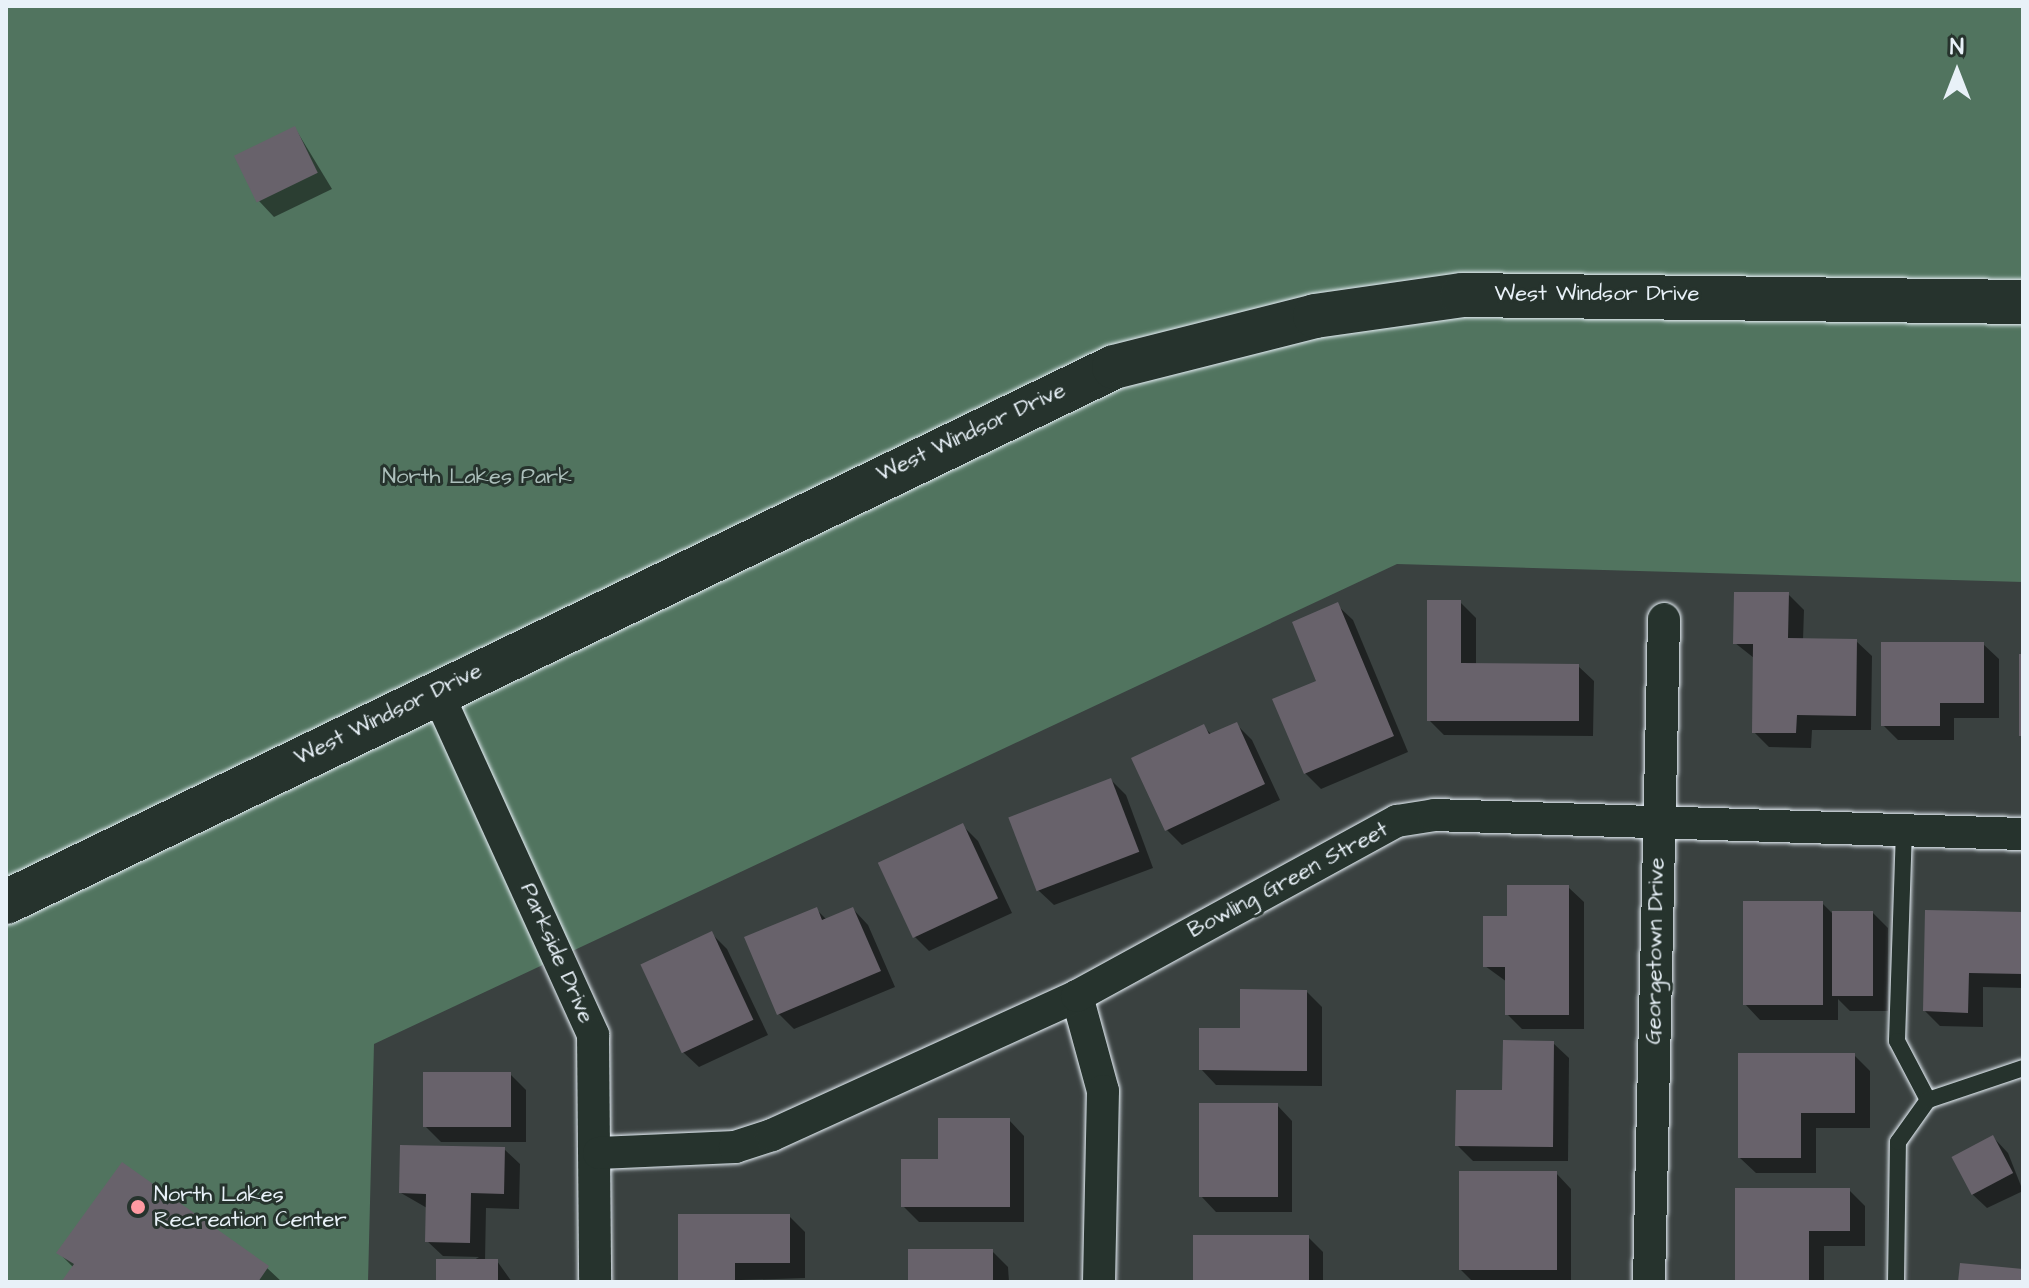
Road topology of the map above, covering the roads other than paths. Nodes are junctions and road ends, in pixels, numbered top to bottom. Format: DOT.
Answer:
graph roads {
  1 [pos="2023,302"];
  2 [pos="1664,619"];
  3 [pos="436,690"];
  4 [pos="1657,821"];
  5 [pos="1904,829"];
  6 [pos="2023,834"];
  7 [pos="6,902"];
  8 [pos="1077,996"];
  9 [pos="2023,1068"];
  10 [pos="1928,1100"];
  11 [pos="599,1153"];
  12 [pos="595,1282"];
  13 [pos="1099,1282"];
  14 [pos="1649,1282"];
  15 [pos="1896,1282"];
  1 -- 3 [label="street, West Windsor Drive"];
  2 -- 4 [label="street, Georgetown Drive"];
  3 -- 7 [label="street, West Windsor Drive"];
  3 -- 11 [label="street, Parkside Drive"];
  4 -- 5 [label="street, Bowling Green Street"];
  4 -- 8 [label="street, Bowling Green Street"];
  4 -- 14 [label="street, Georgetown Drive"];
  5 -- 6 [label="street, Bowling Green Street"];
  5 -- 10 [label="lane"];
  8 -- 11 [label="street, Bowling Green Street"];
  8 -- 13 [label="street"];
  9 -- 10 [label="lane"];
  10 -- 15 [label="lane"];
  11 -- 12 [label="street, Parkside Drive"];
}
